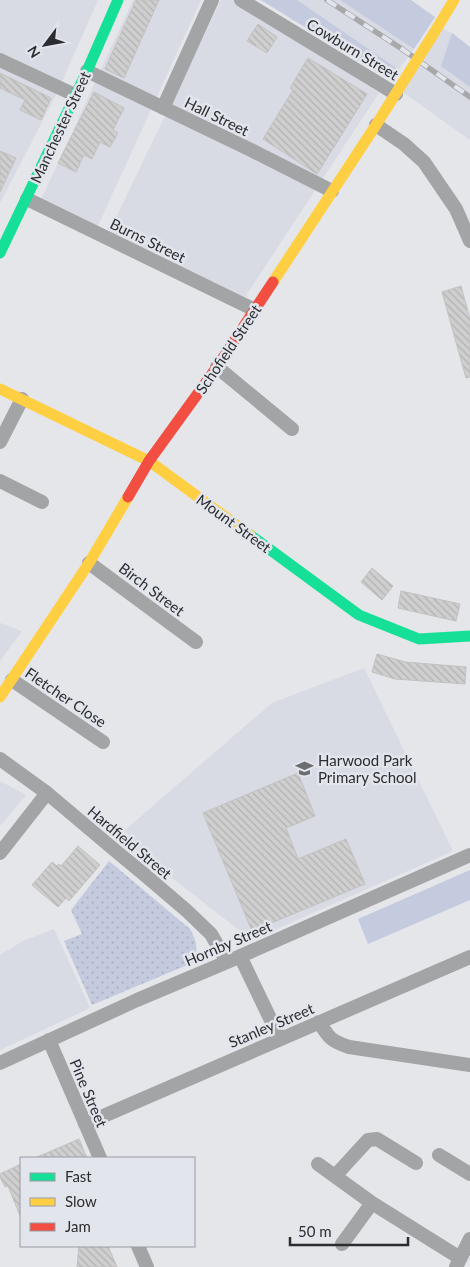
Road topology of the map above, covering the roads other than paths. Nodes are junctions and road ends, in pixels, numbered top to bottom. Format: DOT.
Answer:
graph roads {
  1 [pos="118,0"];
  2 [pos="212,0"];
  3 [pos="241,0"];
  4 [pos="454,0"];
  5 [pos="0,60"];
  6 [pos="86,71"];
  7 [pos="396,94"];
  8 [pos="75,95"];
  9 [pos="163,108"];
  10 [pos="376,125"];
  11 [pos="332,191"];
  12 [pos="26,199"];
  13 [pos="470,241"];
  14 [pos="0,253"];
  15 [pos="255,310"];
  16 [pos="217,367"];
  17 [pos="0,389"];
  18 [pos="22,399"];
  19 [pos="292,429"];
  20 [pos="0,442"];
  21 [pos="149,461"];
  22 [pos="0,481"];
  23 [pos="42,502"];
  24 [pos="89,562"];
  25 [pos="470,636"];
  26 [pos="196,642"];
  27 [pos="12,680"];
  28 [pos="0,697"];
  29 [pos="103,742"];
  30 [pos="0,759"];
  31 [pos="48,793"];
  32 [pos="0,853"];
  33 [pos="470,855"];
  34 [pos="240,956"];
  35 [pos="470,957"];
  36 [pos="227,962"];
  37 [pos="319,1022"];
  38 [pos="280,1039"];
  39 [pos="49,1040"];
  40 [pos="0,1063"];
  41 [pos="470,1065"];
  42 [pos="85,1124"];
  43 [pos="439,1155"];
  44 [pos="100,1157"];
  45 [pos="416,1163"];
  46 [pos="318,1164"];
  47 [pos="470,1174"];
  48 [pos="335,1176"];
  49 [pos="372,1203"];
  50 [pos="470,1240"];
  51 [pos="342,1244"];
  52 [pos="138,1247"];
  53 [pos="458,1262"];
  54 [pos="146,1265"];
  1 -- 6 [label="street, Manchester Street"];
  2 -- 9 [label="street"];
  3 -- 7 [label="street, Cowburn Street"];
  4 -- 7 [label="street, Schofield Street, bridge"];
  5 -- 8 [label="street"];
  6 -- 8 [label="street, Manchester Street"];
  6 -- 9 [label="street, Hall Street"];
  7 -- 10 [label="street, Schofield Street"];
  8 -- 12 [label="street, Manchester Street"];
  9 -- 11 [label="street, Hall Street"];
  10 -- 11 [label="street, Schofield Street"];
  10 -- 13 [label="street"];
  11 -- 15 [label="street, Schofield Street"];
  12 -- 14 [label="street, Manchester Street"];
  12 -- 15 [label="street, Burns Street"];
  15 -- 16 [label="street, Schofield Street"];
  16 -- 19 [label="street"];
  16 -- 21 [label="street, Schofield Street"];
  17 -- 18 [label="street, Mount Street"];
  18 -- 20 [label="street"];
  18 -- 21 [label="street, Mount Street"];
  21 -- 24 [label="street, Schofield Street"];
  21 -- 25 [label="street, Mount Street"];
  22 -- 23 [label="street"];
  24 -- 26 [label="street, Birch Street"];
  24 -- 27 [label="street, Schofield Street"];
  27 -- 28 [label="street, Schofield Street"];
  27 -- 29 [label="street, Fletcher Close"];
  30 -- 31 [label="street, Hardfield Street"];
  31 -- 32 [label="street"];
  31 -- 36 [label="street, Hardfield Street"];
  33 -- 34 [label="street, Hornby Street"];
  34 -- 36 [label="street, Hornby Street"];
  34 -- 38 [label="street"];
  35 -- 37 [label="street, Stanley Street"];
  36 -- 39 [label="street, Hornby Street"];
  37 -- 38 [label="street, Stanley Street"];
  37 -- 41 [label="street"];
  38 -- 42 [label="street, Stanley Street"];
  39 -- 40 [label="street, Hornby Street"];
  39 -- 42 [label="street, Pine Street"];
  42 -- 44 [label="street, Pine Street"];
  43 -- 47 [label="street"];
  45 -- 48 [label="street"];
  46 -- 48 [label="street"];
  48 -- 49 [label="street"];
  49 -- 51 [label="street"];
  49 -- 53 [label="street"];
  50 -- 53 [label="street"];
  52 -- 54 [label="street"];
}
